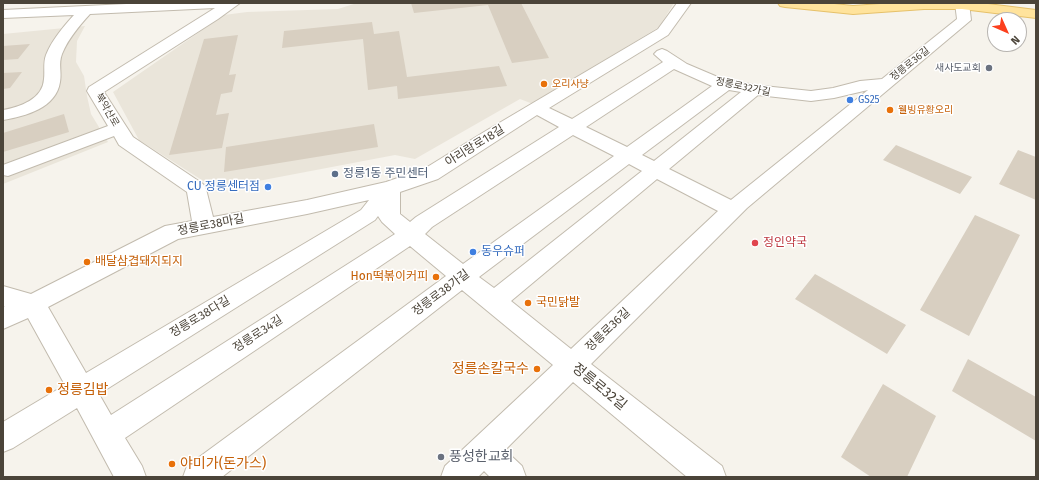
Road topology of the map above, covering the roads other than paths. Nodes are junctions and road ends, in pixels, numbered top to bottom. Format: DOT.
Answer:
graph roads {
  1 [pos="232,3"];
  2 [pos="684,3"];
  3 [pos="785,3"];
  4 [pos="962,4"];
  5 [pos="86,10"];
  6 [pos="3,14"];
  7 [pos="1036,14"];
  8 [pos="642,44"];
  9 [pos="674,62"];
  10 [pos="888,83"];
  11 [pos="726,84"];
  12 [pos="754,90"];
  13 [pos="536,108"];
  14 [pos="3,115"];
  15 [pos="573,127"];
  16 [pos="118,128"];
  17 [pos="629,155"];
  18 [pos="8,170"];
  19 [pos="656,170"];
  20 [pos="390,188"];
  21 [pos="733,210"];
  22 [pos="204,226"];
  23 [pos="410,235"];
  24 [pos="462,277"];
  25 [pos="3,296"];
  26 [pos="493,302"];
  27 [pos="33,304"];
  28 [pos="3,319"];
  29 [pos="572,365"];
  30 [pos="82,390"];
  31 [pos="106,434"];
  32 [pos="3,438"];
  33 [pos="484,450"];
  34 [pos="705,475"];
  35 [pos="130,477"];
  36 [pos="198,477"];
  37 [pos="456,477"];
  38 [pos="511,477"];
  1 -- 5 [label="street, 북악산로"];
  1 -- 16 [label="street, 북악산로"];
  2 -- 8 [label="street, 아리랑로18길"];
  3 -- 4 [label="main road"];
  4 -- 7 [label="main road"];
  4 -- 10 [label="street, 정릉로36길"];
  5 -- 6 [label="street, 북악산로"];
  5 -- 14 [label="street"];
  8 -- 9 [label="street"];
  8 -- 13 [label="street, 아리랑로18길"];
  9 -- 11 [label="street, 정릉로32가길"];
  9 -- 15 [label="street"];
  10 -- 12 [label="street, 정릉로32가길"];
  10 -- 21 [label="street, 정릉로36길"];
  11 -- 12 [label="street, 정릉로32가길"];
  11 -- 17 [label="street, 정릉로38가길"];
  12 -- 19 [label="street"];
  13 -- 15 [label="street"];
  13 -- 20 [label="street, 아리랑로18길"];
  15 -- 17 [label="street"];
  15 -- 23 [label="street"];
  16 -- 18 [label="street"];
  16 -- 22 [label="street, 북악산로"];
  17 -- 19 [label="street"];
  17 -- 24 [label="street, 정릉로38가길"];
  19 -- 21 [label="street"];
  19 -- 26 [label="street"];
  20 -- 22 [label="street, 정릉로38마길"];
  20 -- 23 [label="street, 정릉로32길"];
  20 -- 30 [label="street, 정릉로38다길"];
  21 -- 29 [label="street, 정릉로36길"];
  22 -- 27 [label="street, 정릉로38마길"];
  23 -- 24 [label="street, 정릉로32길"];
  23 -- 31 [label="street, 정릉로34길"];
  24 -- 26 [label="street, 정릉로32길"];
  24 -- 36 [label="street, 정릉로38가길"];
  25 -- 27 [label="street"];
  26 -- 29 [label="street, 정릉로32길"];
  27 -- 28 [label="street, 정릉로38마길"];
  27 -- 30 [label="street"];
  29 -- 33 [label="street, 정릉로36길"];
  29 -- 34 [label="street, 정릉로32길"];
  30 -- 31 [label="street"];
  30 -- 32 [label="street, 정릉로38다길"];
  31 -- 35 [label="street"];
  33 -- 37 [label="street, 정릉로36길"];
  33 -- 38 [label="street"];
}
